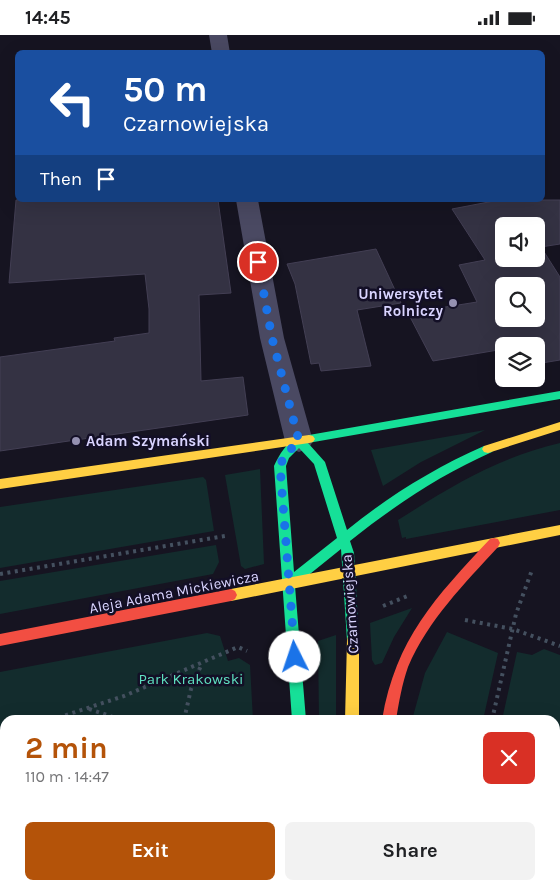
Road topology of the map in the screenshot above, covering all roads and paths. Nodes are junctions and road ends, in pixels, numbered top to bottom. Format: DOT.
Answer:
graph roads {
  1 [pos="218,35"];
  2 [pos="220,50"];
  3 [pos="247,202"];
  4 [pos="560,395"];
  5 [pos="560,426"];
  6 [pos="299,441"];
  7 [pos="0,485"];
  8 [pos="560,530"];
  9 [pos="225,536"];
  10 [pos="344,537"];
  11 [pos="494,543"];
  12 [pos="532,570"];
  13 [pos="350,571"];
  14 [pos="0,574"];
  15 [pos="289,584"];
  16 [pos="414,596"];
  17 [pos="377,609"];
  18 [pos="462,619"];
  19 [pos="513,629"];
  20 [pos="0,640"];
  21 [pos="560,646"];
  22 [pos="247,651"];
  23 [pos="202,662"];
  24 [pos="89,709"];
  25 [pos="68,715"];
  26 [pos="107,715"];
  27 [pos="185,715"];
  28 [pos="299,715"];
  29 [pos="352,715"];
  30 [pos="390,715"];
  31 [pos="493,715"];
  1 -- 2 [label="street"];
  3 -- 6 [label="street, Czarnowiejska"];
  4 -- 6 [label="main road"];
  5 -- 10 [label="main road"];
  6 -- 7 [label="main road"];
  6 -- 10 [label="main road, Czarnowiejska"];
  6 -- 15 [label="main road"];
  8 -- 11 [label="main road, Aleja Adama Mickiewicza"];
  9 -- 14 [label="path"];
  10 -- 13 [label="main road, Czarnowiejska"];
  10 -- 15 [label="main road"];
  11 -- 13 [label="main road, Aleja Adama Mickiewicza"];
  11 -- 30 [label="main road"];
  12 -- 19 [label="path"];
  13 -- 15 [label="main road, Aleja Adama Mickiewicza"];
  13 -- 29 [label="main road, Czarnowiejska"];
  15 -- 20 [label="main road, Aleja Adama Mickiewicza"];
  15 -- 28 [label="main road"];
  16 -- 17 [label="path"];
  18 -- 19 [label="path"];
  19 -- 21 [label="path"];
  19 -- 31 [label="path"];
  22 -- 23 [label="path"];
  23 -- 24 [label="path"];
  23 -- 27 [label="path"];
  24 -- 25 [label="path"];
  24 -- 26 [label="path"];
}
